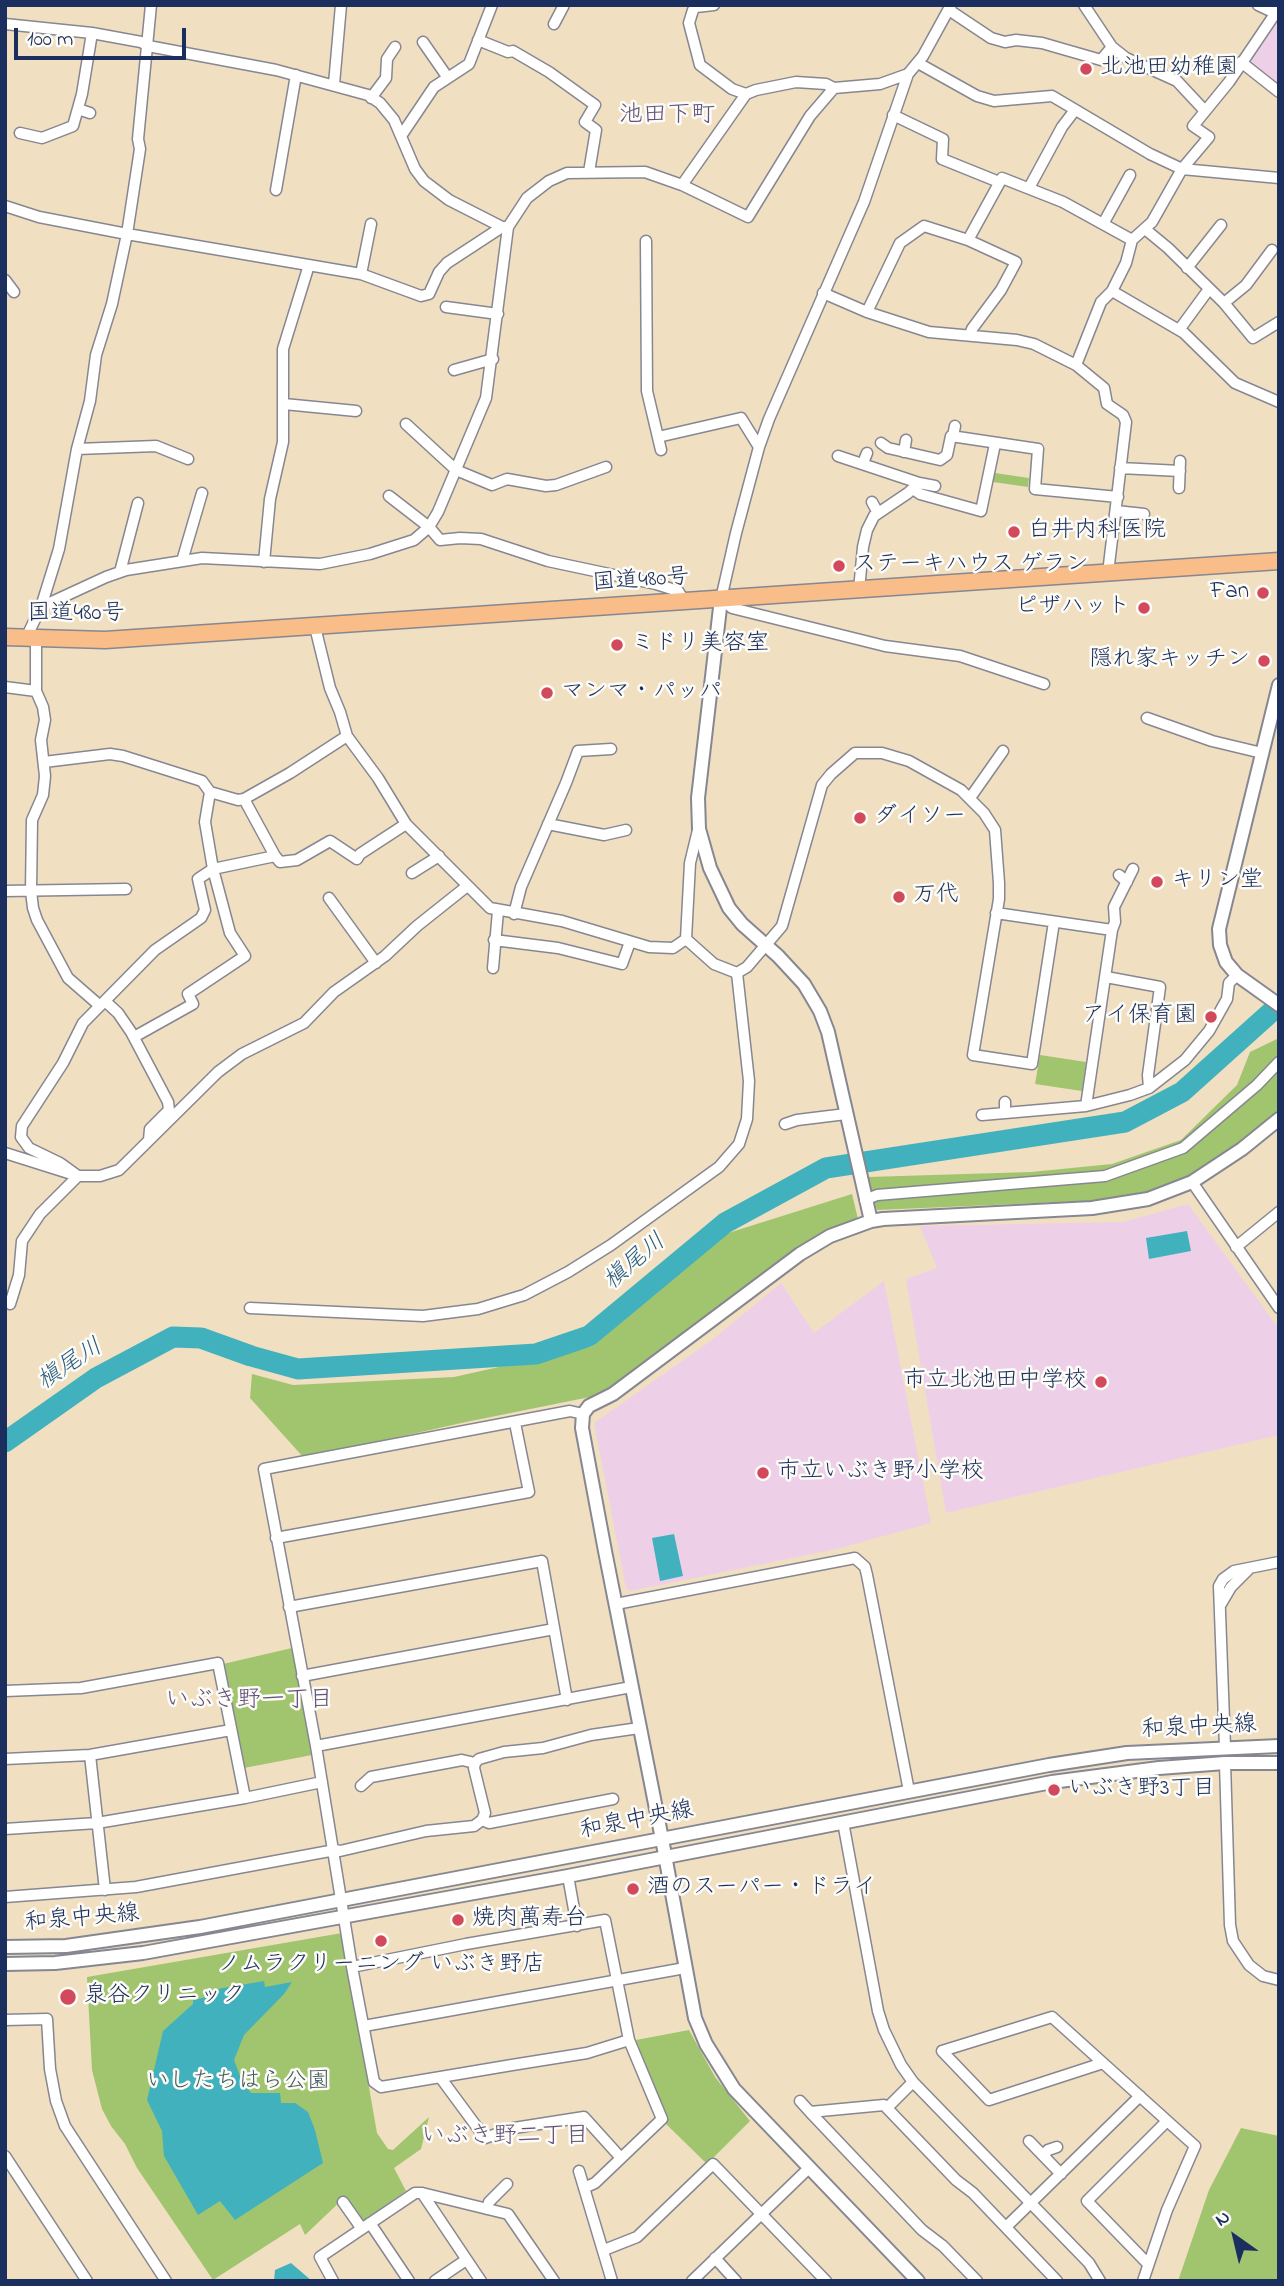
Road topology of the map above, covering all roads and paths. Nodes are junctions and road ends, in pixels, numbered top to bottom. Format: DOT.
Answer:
graph roads {
  1 [pos="151,5"];
  2 [pos="341,5"];
  3 [pos="492,5"];
  4 [pos="564,5"];
  5 [pos="714,5"];
  6 [pos="1084,5"];
  7 [pos="1258,5"];
  8 [pos="950,7"];
  9 [pos="1277,11"];
  10 [pos="5,24"];
  11 [pos="554,24"];
  12 [pos="92,33"];
  13 [pos="478,40"];
  14 [pos="423,42"];
  15 [pos="148,46"];
  16 [pos="395,47"];
  17 [pos="1112,47"];
  18 [pos="1241,62"];
  19 [pos="918,63"];
  20 [pos="908,74"];
  21 [pos="296,75"];
  22 [pos="448,78"];
  23 [pos="334,84"];
  24 [pos="834,88"];
  25 [pos="1279,92"];
  26 [pos="746,94"];
  27 [pos="371,98"];
  28 [pos="78,109"];
  29 [pos="1075,110"];
  30 [pos="1205,111"];
  31 [pos="90,113"];
  32 [pos="893,115"];
  33 [pos="20,133"];
  34 [pos="401,136"];
  35 [pos="1182,169"];
  36 [pos="589,172"];
  37 [pos="1130,175"];
  38 [pos="1279,178"];
  39 [pos="999,183"];
  40 [pos="682,184"];
  41 [pos="1029,188"];
  42 [pos="276,190"];
  43 [pos="5,206"];
  44 [pos="371,224"];
  45 [pos="1103,224"];
  46 [pos="1221,225"];
  47 [pos="505,227"];
  48 [pos="1145,229"];
  49 [pos="127,234"];
  50 [pos="968,240"];
  51 [pos="1132,240"];
  52 [pos="646,241"];
  53 [pos="1272,250"];
  54 [pos="309,265"];
  55 [pos="1187,268"];
  56 [pos="361,274"];
  57 [pos="5,280"];
  58 [pos="1209,289"];
  59 [pos="1112,291"];
  60 [pos="14,292"];
  61 [pos="823,293"];
  62 [pos="1224,303"];
  63 [pos="446,307"];
  64 [pos="867,312"];
  65 [pos="498,314"];
  66 [pos="1279,322"];
  67 [pos="1178,330"];
  68 [pos="970,335"];
  69 [pos="492,359"];
  70 [pos="1076,365"];
  71 [pos="454,370"];
  72 [pos="1279,402"];
  73 [pos="284,404"];
  74 [pos="356,411"];
  75 [pos="405,424"];
  76 [pos="659,437"];
  77 [pos="906,440"];
  78 [pos="881,443"];
  79 [pos="995,444"];
  80 [pos="759,447"];
  81 [pos="77,449"];
  82 [pos="661,450"];
  83 [pos="904,452"];
  84 [pos="838,456"];
  85 [pos="188,459"];
  86 [pos="606,467"];
  87 [pos="1120,468"];
  88 [pos="456,470"];
  89 [pos="916,486"];
  90 [pos="935,486"];
  91 [pos="1179,488"];
  92 [pos="202,493"];
  93 [pos="389,496"];
  94 [pos="1118,497"];
  95 [pos="872,502"];
  96 [pos="138,503"];
  97 [pos="1116,511"];
  98 [pos="878,513"];
  99 [pos="1144,514"];
  100 [pos="429,527"];
  101 [pos="182,561"];
  102 [pos="1279,561"];
  103 [pos="264,562"];
  104 [pos="120,572"];
  105 [pos="1108,573"];
  106 [pos="859,590"];
  107 [pos="721,599"];
  108 [pos="685,601"];
  109 [pos="41,607"];
  110 [pos="315,627"];
  111 [pos="5,637"];
  112 [pos="31,638"];
  113 [pos="1044,684"];
  114 [pos="1279,685"];
  115 [pos="5,687"];
  116 [pos="36,691"];
  117 [pos="1147,718"];
  118 [pos="347,736"];
  119 [pos="611,750"];
  120 [pos="1003,751"];
  121 [pos="1262,753"];
  122 [pos="44,762"];
  123 [pos="210,792"];
  124 [pos="970,798"];
  125 [pos="244,799"];
  126 [pos="406,824"];
  127 [pos="548,824"];
  128 [pos="699,829"];
  129 [pos="626,830"];
  130 [pos="275,856"];
  131 [pos="439,856"];
  132 [pos="213,869"];
  133 [pos="1133,869"];
  134 [pos="412,873"];
  135 [pos="467,887"];
  136 [pos="126,889"];
  137 [pos="5,891"];
  138 [pos="31,891"];
  139 [pos="329,898"];
  140 [pos="225,911"];
  141 [pos="498,911"];
  142 [pos="996,913"];
  143 [pos="203,914"];
  144 [pos="514,914"];
  145 [pos="1054,922"];
  146 [pos="1112,930"];
  147 [pos="686,939"];
  148 [pos="494,940"];
  149 [pos="630,942"];
  150 [pos="765,945"];
  151 [pos="376,963"];
  152 [pos="493,968"];
  153 [pos="737,974"];
  154 [pos="1106,977"];
  155 [pos="1241,978"];
  156 [pos="103,1004"];
  157 [pos="1279,1005"];
  158 [pos="134,1037"];
  159 [pos="1279,1062"];
  160 [pos="1149,1087"];
  161 [pos="1086,1107"];
  162 [pos="982,1115"];
  163 [pos="790,1119"];
  164 [pos="847,1119"];
  165 [pos="1279,1119"];
  166 [pos="149,1140"];
  167 [pos="5,1153"];
  168 [pos="78,1176"];
  169 [pos="1192,1182"];
  170 [pos="865,1198"];
  171 [pos="1279,1212"];
  172 [pos="871,1221"];
  173 [pos="1236,1247"];
  174 [pos="1277,1303"];
  175 [pos="10,1304"];
  176 [pos="250,1308"];
  177 [pos="583,1414"];
  178 [pos="515,1423"];
  179 [pos="276,1538"];
  180 [pos="1279,1562"];
  181 [pos="616,1604"];
  182 [pos="289,1607"];
  183 [pos="554,1629"];
  184 [pos="302,1676"];
  185 [pos="631,1687"];
  186 [pos="5,1691"];
  187 [pos="567,1700"];
  188 [pos="639,1728"];
  189 [pos="231,1730"];
  190 [pos="316,1746"];
  191 [pos="1279,1746"];
  192 [pos="1225,1747"];
  193 [pos="90,1755"];
  194 [pos="5,1759"];
  195 [pos="475,1763"];
  196 [pos="1225,1763"];
  197 [pos="1279,1763"];
  198 [pos="322,1782"];
  199 [pos="360,1786"];
  200 [pos="909,1791"];
  201 [pos="245,1798"];
  202 [pos="613,1799"];
  203 [pos="482,1820"];
  204 [pos="843,1822"];
  205 [pos="97,1823"];
  206 [pos="5,1829"];
  207 [pos="662,1839"];
  208 [pos="335,1850"];
  209 [pos="665,1856"];
  210 [pos="568,1876"];
  211 [pos="105,1890"];
  212 [pos="5,1897"];
  213 [pos="342,1900"];
  214 [pos="344,1918"];
  215 [pos="577,1926"];
  216 [pos="5,1947"];
  217 [pos="5,1964"];
  218 [pos="352,1967"];
  219 [pos="685,1968"];
  220 [pos="616,1980"];
  221 [pos="1279,1980"];
  222 [pos="5,2020"];
  223 [pos="363,2026"];
  224 [pos="629,2040"];
  225 [pos="1103,2063"];
  226 [pos="440,2077"];
  227 [pos="913,2082"];
  228 [pos="1140,2096"];
  229 [pos="800,2101"];
  230 [pos="887,2108"];
  231 [pos="810,2112"];
  232 [pos="1167,2121"];
  233 [pos="1029,2141"];
  234 [pos="1057,2147"];
  235 [pos="1044,2155"];
  236 [pos="5,2156"];
  237 [pos="621,2158"];
  238 [pos="809,2168"];
  239 [pos="579,2171"];
  240 [pos="1060,2174"];
  241 [pos="507,2184"];
  242 [pos="584,2188"];
  243 [pos="422,2193"];
  244 [pos="343,2202"];
  245 [pos="1030,2203"];
  246 [pos="487,2210"];
  247 [pos="761,2214"];
  248 [pos="366,2226"];
  249 [pos="1006,2227"];
  250 [pos="604,2250"];
  251 [pos="715,2258"];
  252 [pos="466,2260"];
  253 [pos="1148,2264"];
  254 [pos="87,2281"];
  255 [pos="166,2281"];
  256 [pos="333,2281"];
  257 [pos="409,2281"];
  258 [pos="435,2281"];
  259 [pos="481,2281"];
  260 [pos="554,2281"];
  261 [pos="612,2281"];
  262 [pos="692,2281"];
  263 [pos="736,2281"];
  264 [pos="826,2281"];
  265 [pos="918,2281"];
  266 [pos="976,2281"];
  267 [pos="1057,2281"];
  268 [pos="1100,2281"];
  269 [pos="1143,2281"];
  1 -- 15 [label="street"];
  2 -- 23 [label="street"];
  3 -- 13 [label="street"];
  4 -- 11 [label="street"];
  5 -- 26 [label="street"];
  6 -- 17 [label="street"];
  7 -- 9 [label="street"];
  8 -- 17 [label="street"];
  8 -- 19 [label="street"];
  9 -- 18 [label="street"];
  10 -- 12 [label="street"];
  12 -- 15 [label="street"];
  12 -- 28 [label="street"];
  13 -- 22 [label="street"];
  13 -- 36 [label="street"];
  14 -- 22 [label="street"];
  15 -- 21 [label="street"];
  15 -- 49 [label="street"];
  16 -- 27 [label="street"];
  17 -- 30 [label="street"];
  18 -- 25 [label="street"];
  18 -- 30 [label="street"];
  19 -- 20 [label="street"];
  19 -- 29 [label="street"];
  20 -- 24 [label="street"];
  20 -- 32 [label="street"];
  21 -- 23 [label="street"];
  21 -- 42 [label="street"];
  22 -- 34 [label="street"];
  23 -- 27 [label="street"];
  24 -- 26 [label="street"];
  24 -- 40 [label="street"];
  26 -- 40 [label="street"];
  27 -- 34 [label="street"];
  28 -- 31 [label="street"];
  28 -- 33 [label="street"];
  29 -- 35 [label="street"];
  29 -- 41 [label="street"];
  30 -- 35 [label="street"];
  32 -- 39 [label="street"];
  32 -- 61 [label="street"];
  34 -- 47 [label="street"];
  35 -- 38 [label="street"];
  35 -- 48 [label="street"];
  36 -- 40 [label="street"];
  36 -- 47 [label="street"];
  37 -- 45 [label="street"];
  39 -- 41 [label="street"];
  39 -- 50 [label="street"];
  41 -- 45 [label="street"];
  43 -- 49 [label="street"];
  44 -- 56 [label="street"];
  45 -- 51 [label="street"];
  46 -- 55 [label="street"];
  47 -- 56 [label="street"];
  47 -- 65 [label="street"];
  48 -- 51 [label="street"];
  48 -- 55 [label="street"];
  49 -- 54 [label="street"];
  49 -- 81 [label="street"];
  50 -- 64 [label="street"];
  50 -- 68 [label="street"];
  51 -- 59 [label="street"];
  52 -- 76 [label="street"];
  53 -- 62 [label="street"];
  54 -- 56 [label="street"];
  54 -- 73 [label="street"];
  55 -- 58 [label="street"];
  57 -- 60 [label="street"];
  58 -- 62 [label="street"];
  58 -- 67 [label="street"];
  59 -- 67 [label="street"];
  59 -- 70 [label="street"];
  61 -- 64 [label="street"];
  61 -- 80 [label="street"];
  62 -- 66 [label="street"];
  63 -- 65 [label="street"];
  64 -- 68 [label="street"];
  65 -- 69 [label="street"];
  67 -- 72 [label="street"];
  68 -- 70 [label="street"];
  69 -- 71 [label="street"];
  69 -- 88 [label="street"];
  70 -- 87 [label="street"];
  73 -- 74 [label="street"];
  73 -- 103 [label="street"];
  75 -- 88 [label="street"];
  76 -- 80 [label="street"];
  76 -- 82 [label="street"];
  77 -- 83 [label="street"];
  78 -- 83 [label="street"];
  79 -- 83 [label="street"];
  79 -- 89 [label="street"];
  79 -- 94 [label="street"];
  80 -- 107 [label="street"];
  81 -- 85 [label="street"];
  81 -- 109 [label="street"];
  84 -- 89 [label="street"];
  86 -- 88 [label="street"];
  87 -- 91 [label="street"];
  87 -- 94 [label="street"];
  88 -- 100 [label="street"];
  89 -- 90 [label="street"];
  89 -- 98 [label="street"];
  92 -- 101 [label="street"];
  93 -- 100 [label="street"];
  94 -- 97 [label="street"];
  95 -- 98 [label="street"];
  96 -- 104 [label="street"];
  97 -- 99 [label="street"];
  97 -- 105 [label="street"];
  98 -- 106 [label="street"];
  100 -- 103 [label="street"];
  100 -- 108 [label="street"];
  101 -- 103 [label="street"];
  101 -- 104 [label="street"];
  102 -- 105 [label="highway, 国道480号"];
  104 -- 109 [label="street"];
  105 -- 106 [label="highway, 国道480号"];
  106 -- 107 [label="highway, 国道480号"];
  107 -- 108 [label="highway, 国道480号"];
  107 -- 113 [label="street"];
  107 -- 128 [label="street"];
  108 -- 110 [label="highway, 国道480号"];
  109 -- 112 [label="street"];
  110 -- 112 [label="highway, 国道480号"];
  110 -- 118 [label="street"];
  111 -- 112 [label="highway, 国道480号"];
  112 -- 116 [label="street"];
  114 -- 121 [label="street"];
  115 -- 116 [label="street"];
  116 -- 122 [label="street"];
  117 -- 121 [label="street"];
  118 -- 125 [label="street"];
  118 -- 126 [label="street"];
  119 -- 127 [label="street"];
  120 -- 124 [label="street"];
  121 -- 155 [label="street"];
  122 -- 123 [label="street"];
  122 -- 138 [label="street"];
  123 -- 125 [label="street"];
  123 -- 132 [label="street"];
  124 -- 142 [label="street"];
  124 -- 150 [label="street"];
  125 -- 130 [label="street"];
  126 -- 130 [label="street"];
  126 -- 131 [label="street"];
  127 -- 129 [label="street"];
  127 -- 144 [label="street"];
  128 -- 147 [label="street"];
  128 -- 150 [label="street"];
  130 -- 132 [label="street"];
  131 -- 134 [label="street"];
  131 -- 135 [label="street"];
  132 -- 140 [label="street"];
  132 -- 143 [label="street"];
  133 -- 146 [label="street"];
  135 -- 141 [label="street"];
  135 -- 151 [label="street"];
  136 -- 138 [label="street"];
  137 -- 138 [label="street"];
  138 -- 156 [label="street"];
  139 -- 151 [label="street"];
  140 -- 143 [label="street"];
  140 -- 158 [label="street"];
  141 -- 144 [label="street"];
  141 -- 148 [label="street"];
  142 -- 145 [label="street"];
  142 -- 145 [label="street"];
  143 -- 156 [label="street"];
  144 -- 149 [label="street"];
  145 -- 146 [label="street"];
  146 -- 154 [label="street"];
  147 -- 149 [label="street"];
  147 -- 153 [label="street"];
  148 -- 149 [label="street"];
  148 -- 152 [label="street"];
  150 -- 153 [label="street"];
  150 -- 164 [label="street"];
  151 -- 166 [label="street"];
  153 -- 176 [label="street"];
  154 -- 160 [label="street"];
  154 -- 161 [label="street"];
  155 -- 157 [label="street"];
  155 -- 160 [label="street"];
  156 -- 158 [label="street"];
  156 -- 168 [label="street"];
  158 -- 166 [label="street"];
  159 -- 170 [label="street"];
  160 -- 161 [label="street"];
  161 -- 162 [label="street"];
  163 -- 164 [label="street"];
  164 -- 170 [label="street"];
  165 -- 169 [label="street"];
  166 -- 168 [label="street"];
  167 -- 168 [label="street"];
  168 -- 175 [label="street"];
  169 -- 172 [label="street"];
  169 -- 173 [label="street"];
  170 -- 172 [label="street"];
  171 -- 173 [label="street"];
  172 -- 177 [label="street"];
  173 -- 174 [label="street"];
  177 -- 178 [label="street"];
  177 -- 181 [label="street"];
  178 -- 179 [label="street"];
  178 -- 179 [label="street"];
  179 -- 182 [label="street"];
  180 -- 192 [label="street"];
  181 -- 185 [label="street"];
  181 -- 200 [label="street"];
  182 -- 183 [label="street"];
  182 -- 184 [label="street"];
  183 -- 184 [label="street"];
  183 -- 187 [label="street"];
  184 -- 190 [label="street"];
  185 -- 187 [label="street"];
  185 -- 188 [label="street"];
  186 -- 189 [label="street"];
  187 -- 190 [label="street"];
  188 -- 195 [label="street"];
  188 -- 207 [label="street"];
  189 -- 193 [label="street"];
  189 -- 201 [label="street"];
  190 -- 198 [label="street"];
  191 -- 192 [label="street, 和泉中央線"];
  192 -- 200 [label="street, 和泉中央線"];
  193 -- 194 [label="street"];
  193 -- 205 [label="street"];
  195 -- 199 [label="street"];
  195 -- 203 [label="street"];
  196 -- 197 [label="street, 和泉中央線"];
  196 -- 204 [label="street, 和泉中央線"];
  196 -- 221 [label="street"];
  198 -- 201 [label="street"];
  198 -- 208 [label="street"];
  200 -- 207 [label="street, 和泉中央線"];
  201 -- 205 [label="street"];
  202 -- 203 [label="street"];
  203 -- 208 [label="street"];
  204 -- 209 [label="street, 和泉中央線"];
  204 -- 227 [label="street"];
  205 -- 206 [label="street"];
  205 -- 211 [label="street"];
  207 -- 209 [label="street"];
  207 -- 213 [label="street, 和泉中央線"];
  208 -- 211 [label="street"];
  208 -- 213 [label="street"];
  209 -- 210 [label="street, 和泉中央線"];
  209 -- 219 [label="street"];
  210 -- 214 [label="street, 和泉中央線"];
  210 -- 215 [label="street"];
  211 -- 212 [label="street"];
  213 -- 214 [label="street"];
  213 -- 216 [label="street, 和泉中央線"];
  214 -- 217 [label="street, 和泉中央線"];
  214 -- 218 [label="street"];
  215 -- 218 [label="street"];
  215 -- 220 [label="street"];
  218 -- 223 [label="street"];
  219 -- 220 [label="street"];
  219 -- 238 [label="street"];
  220 -- 223 [label="street"];
  220 -- 224 [label="street"];
  222 -- 255 [label="street"];
  223 -- 226 [label="street"];
  224 -- 226 [label="street"];
  224 -- 237 [label="street"];
  225 -- 225 [label="street"];
  225 -- 228 [label="street"];
  226 -- 237 [label="street"];
  227 -- 230 [label="street"];
  227 -- 245 [label="street"];
  228 -- 232 [label="street"];
  228 -- 240 [label="street"];
  229 -- 231 [label="street"];
  230 -- 231 [label="street"];
  230 -- 249 [label="street"];
  231 -- 266 [label="street"];
  232 -- 253 [label="street"];
  232 -- 253 [label="street"];
  233 -- 235 [label="street"];
  234 -- 235 [label="street"];
  235 -- 240 [label="street"];
  236 -- 254 [label="street"];
  237 -- 242 [label="street"];
  238 -- 247 [label="street"];
  238 -- 265 [label="street"];
  239 -- 242 [label="street"];
  240 -- 245 [label="street"];
  241 -- 246 [label="street"];
  242 -- 250 [label="street"];
  243 -- 246 [label="street"];
  243 -- 248 [label="street"];
  243 -- 252 [label="street"];
  244 -- 248 [label="street"];
  245 -- 249 [label="street"];
  245 -- 268 [label="street"];
  246 -- 260 [label="street"];
  247 -- 250 [label="street"];
  247 -- 251 [label="street"];
  247 -- 264 [label="street"];
  248 -- 256 [label="street"];
  248 -- 257 [label="street"];
  249 -- 267 [label="street"];
  250 -- 261 [label="street"];
  251 -- 262 [label="street"];
  251 -- 263 [label="street"];
  252 -- 258 [label="street"];
  252 -- 259 [label="street"];
  253 -- 269 [label="street"];
}
